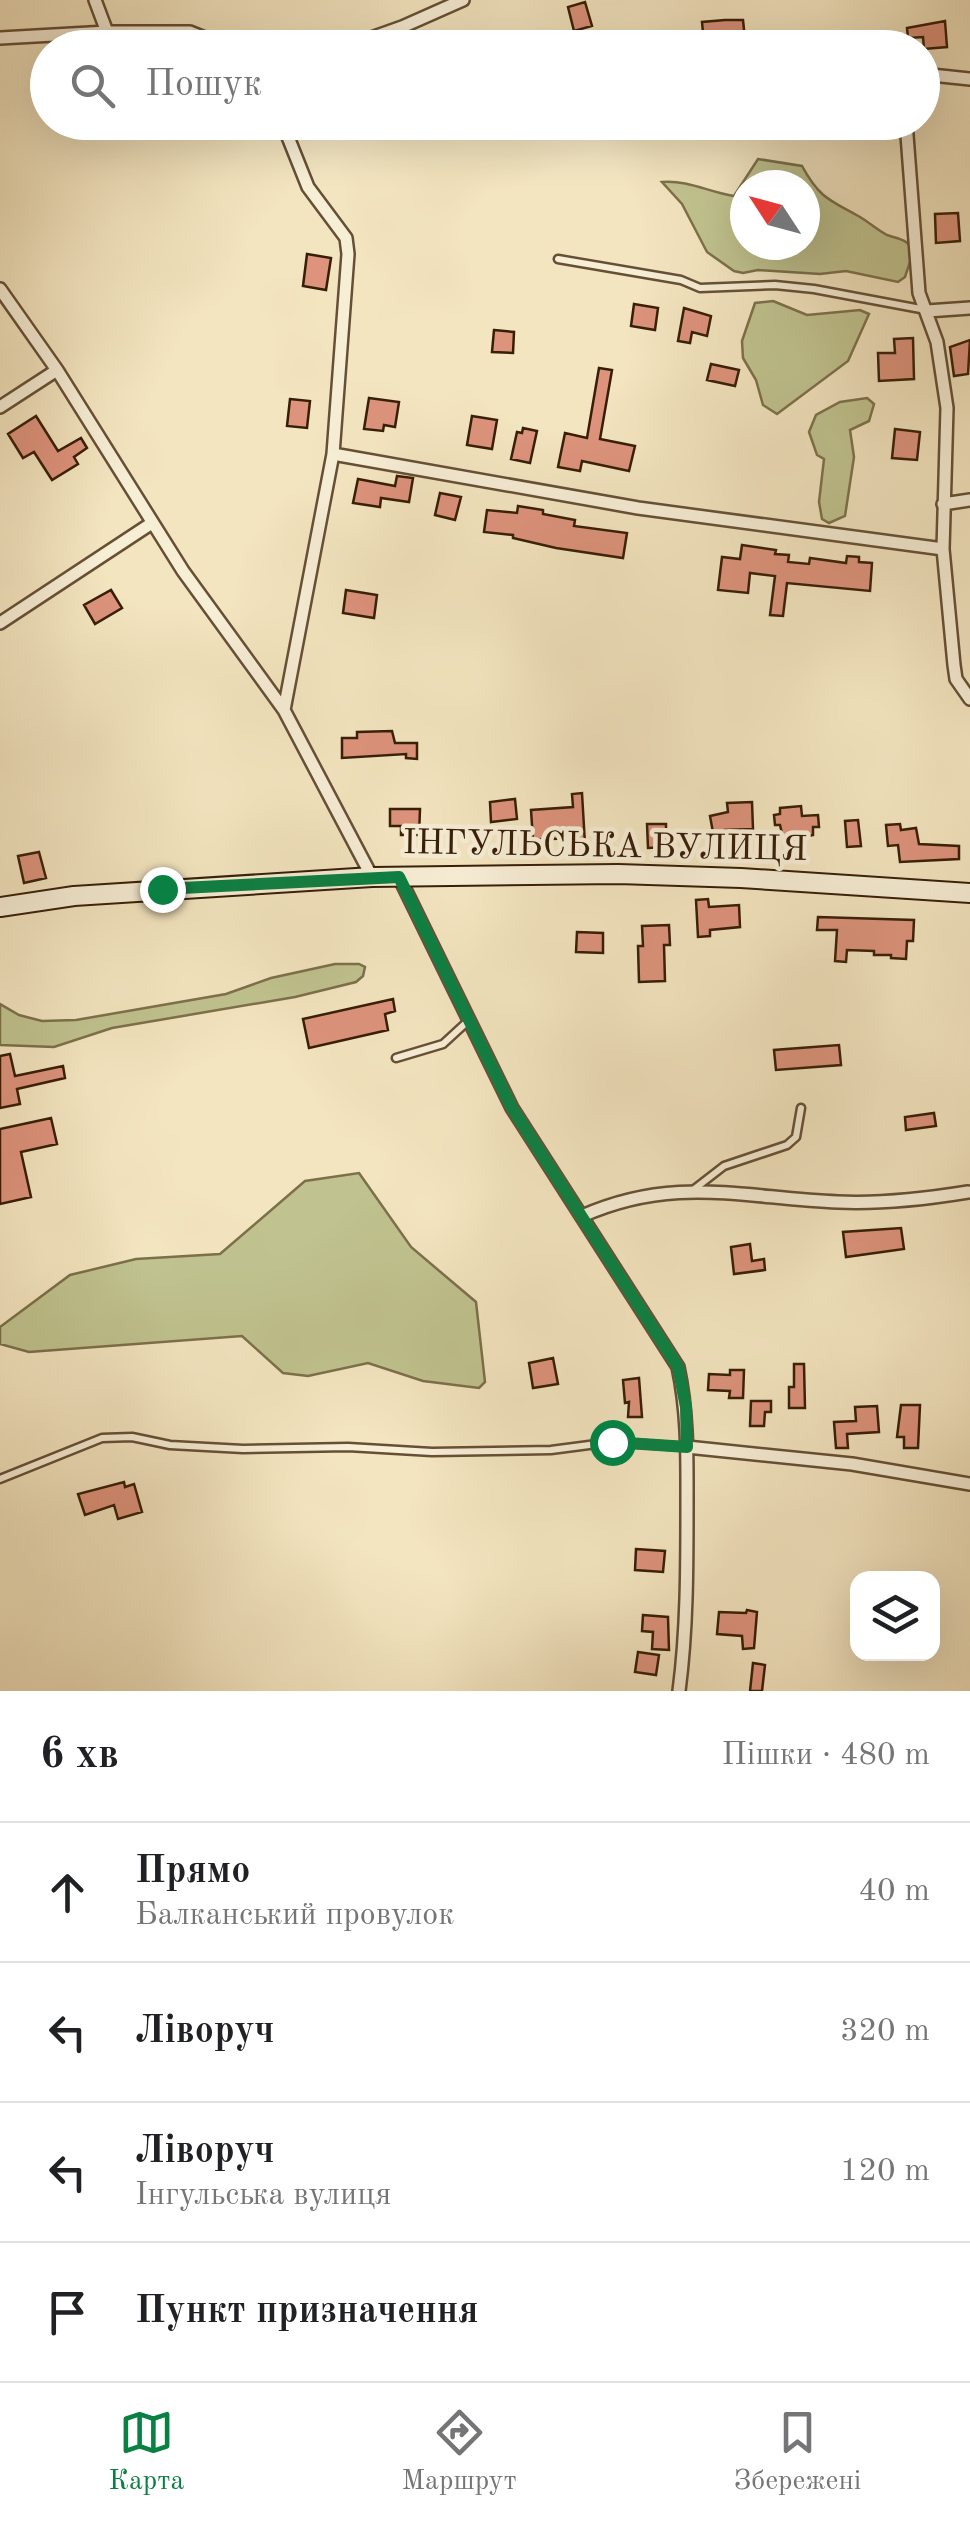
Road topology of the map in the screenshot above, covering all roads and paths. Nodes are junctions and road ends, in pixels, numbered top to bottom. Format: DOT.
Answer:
graph roads {
  1 [pos="94,0"];
  2 [pos="462,0"];
  3 [pos="106,30"];
  4 [pos="394,30"];
  5 [pos="30,36"];
  6 [pos="0,38"];
  7 [pos="940,76"];
  8 [pos="970,79"];
  9 [pos="289,140"];
  10 [pos="907,140"];
  11 [pos="558,259"];
  12 [pos="0,289"];
  13 [pos="970,308"];
  14 [pos="927,310"];
  15 [pos="56,370"];
  16 [pos="0,407"];
  17 [pos="333,454"];
  18 [pos="970,500"];
  19 [pos="943,504"];
  20 [pos="152,524"];
  21 [pos="943,549"];
  22 [pos="0,623"];
  23 [pos="970,699"];
  24 [pos="284,710"];
  25 [pos="372,877"];
  26 [pos="399,877"];
  27 [pos="970,893"];
  28 [pos="0,907"];
  29 [pos="468,1021"];
  30 [pos="396,1058"];
  31 [pos="802,1108"];
  32 [pos="692,1190"];
  33 [pos="969,1193"];
  34 [pos="582,1216"];
  35 [pos="687,1447"];
  36 [pos="0,1478"];
  37 [pos="970,1484"];
  38 [pos="679,1691"];
  1 -- 3 [label="street"];
  2 -- 4 [label="street"];
  5 -- 6 [label="street"];
  7 -- 8 [label="street"];
  9 -- 17 [label="street"];
  10 -- 14 [label="street"];
  11 -- 14 [label="lane"];
  12 -- 15 [label="street"];
  13 -- 14 [label="street"];
  14 -- 19 [label="street"];
  15 -- 16 [label="street"];
  15 -- 20 [label="street"];
  17 -- 21 [label="street"];
  17 -- 24 [label="street"];
  18 -- 19 [label="street"];
  19 -- 21 [label="street"];
  20 -- 22 [label="street"];
  20 -- 24 [label="street"];
  21 -- 23 [label="street"];
  24 -- 25 [label="street"];
  25 -- 26 [label="street, ІНГУЛЬСЬКА ВУЛИЦЯ"];
  25 -- 28 [label="street, ІНГУЛЬСЬКА ВУЛИЦЯ"];
  26 -- 27 [label="street, ІНГУЛЬСЬКА ВУЛИЦЯ"];
  26 -- 29 [label="street"];
  29 -- 30 [label="lane"];
  29 -- 34 [label="street"];
  31 -- 32 [label="lane"];
  32 -- 33 [label="street"];
  32 -- 34 [label="street"];
  34 -- 35 [label="street"];
  35 -- 36 [label="lane"];
  35 -- 37 [label="street"];
  35 -- 38 [label="street"];
}
